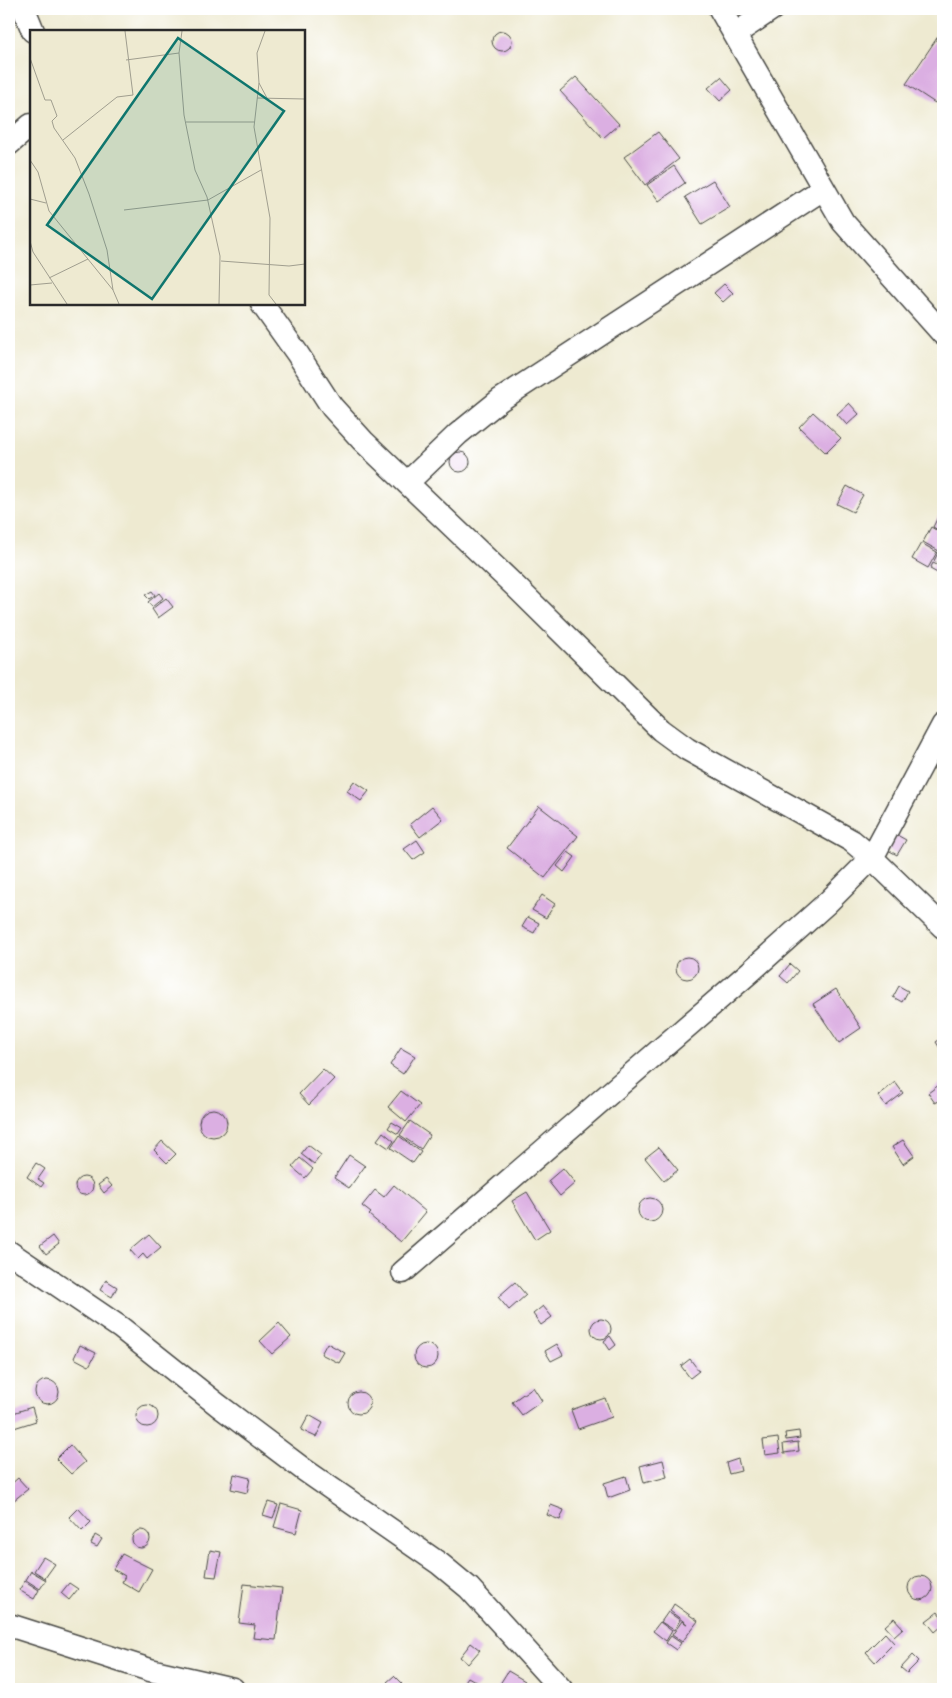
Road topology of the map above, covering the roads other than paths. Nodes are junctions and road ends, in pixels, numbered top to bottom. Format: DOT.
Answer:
graph roads {
  1 [pos="24,9"];
  2 [pos="720,9"];
  3 [pos="772,9"];
  4 [pos="33,30"];
  5 [pos="735,34"];
  6 [pos="30,126"];
  7 [pos="9,144"];
  8 [pos="823,189"];
  9 [pos="263,305"];
  10 [pos="943,334"];
  11 [pos="407,482"];
  12 [pos="943,725"];
  13 [pos="872,858"];
  14 [pos="943,927"];
  15 [pos="9,1252"];
  16 [pos="403,1272"];
  17 [pos="9,1625"];
  18 [pos="233,1689"];
  19 [pos="561,1689"];
  1 -- 4 [label="street"];
  2 -- 5 [label="street"];
  3 -- 5 [label="street"];
  5 -- 8 [label="street"];
  6 -- 7 [label="street"];
  8 -- 10 [label="street"];
  8 -- 11 [label="street"];
  9 -- 11 [label="street"];
  11 -- 13 [label="street"];
  12 -- 13 [label="street"];
  13 -- 14 [label="street"];
  13 -- 16 [label="street"];
  15 -- 19 [label="street"];
  17 -- 18 [label="street"];
}
